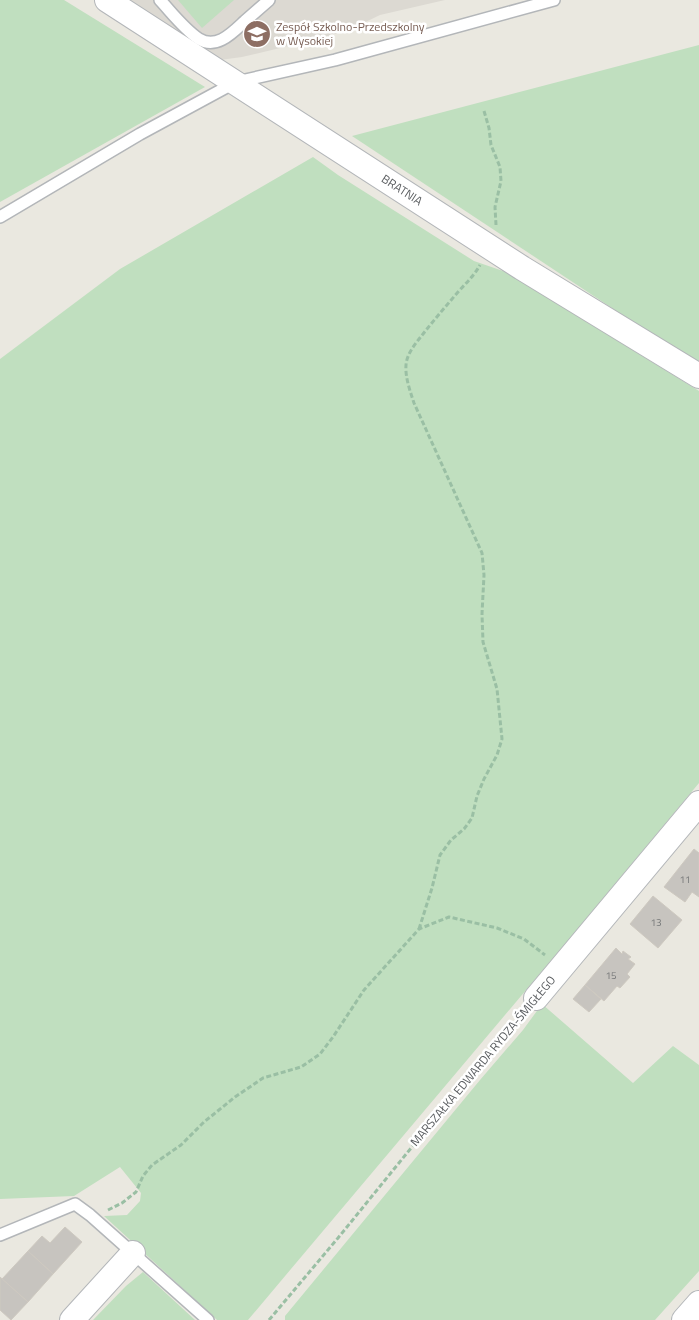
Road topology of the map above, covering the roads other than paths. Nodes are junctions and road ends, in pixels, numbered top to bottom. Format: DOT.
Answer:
graph roads {
  1 [pos="107,0"];
  2 [pos="160,0"];
  3 [pos="269,0"];
  4 [pos="554,0"];
  5 [pos="236,82"];
  6 [pos="0,217"];
  7 [pos="699,376"];
  8 [pos="699,803"];
  9 [pos="536,998"];
  10 [pos="0,1235"];
  11 [pos="132,1253"];
  12 [pos="699,1303"];
  13 [pos="72,1320"];
  14 [pos="208,1320"];
  15 [pos="684,1320"];
  1 -- 5 [label="street, BRATNIA"];
  2 -- 3 [label="lane"];
  4 -- 5 [label="lane"];
  5 -- 6 [label="lane"];
  5 -- 7 [label="street, BRATNIA"];
  8 -- 9 [label="street, MARSZAŁKA EDWARDA RYDZA-ŚMIGŁEGO"];
  10 -- 11 [label="lane"];
  11 -- 13 [label="street"];
  11 -- 14 [label="lane"];
  12 -- 15 [label="street"];
}
